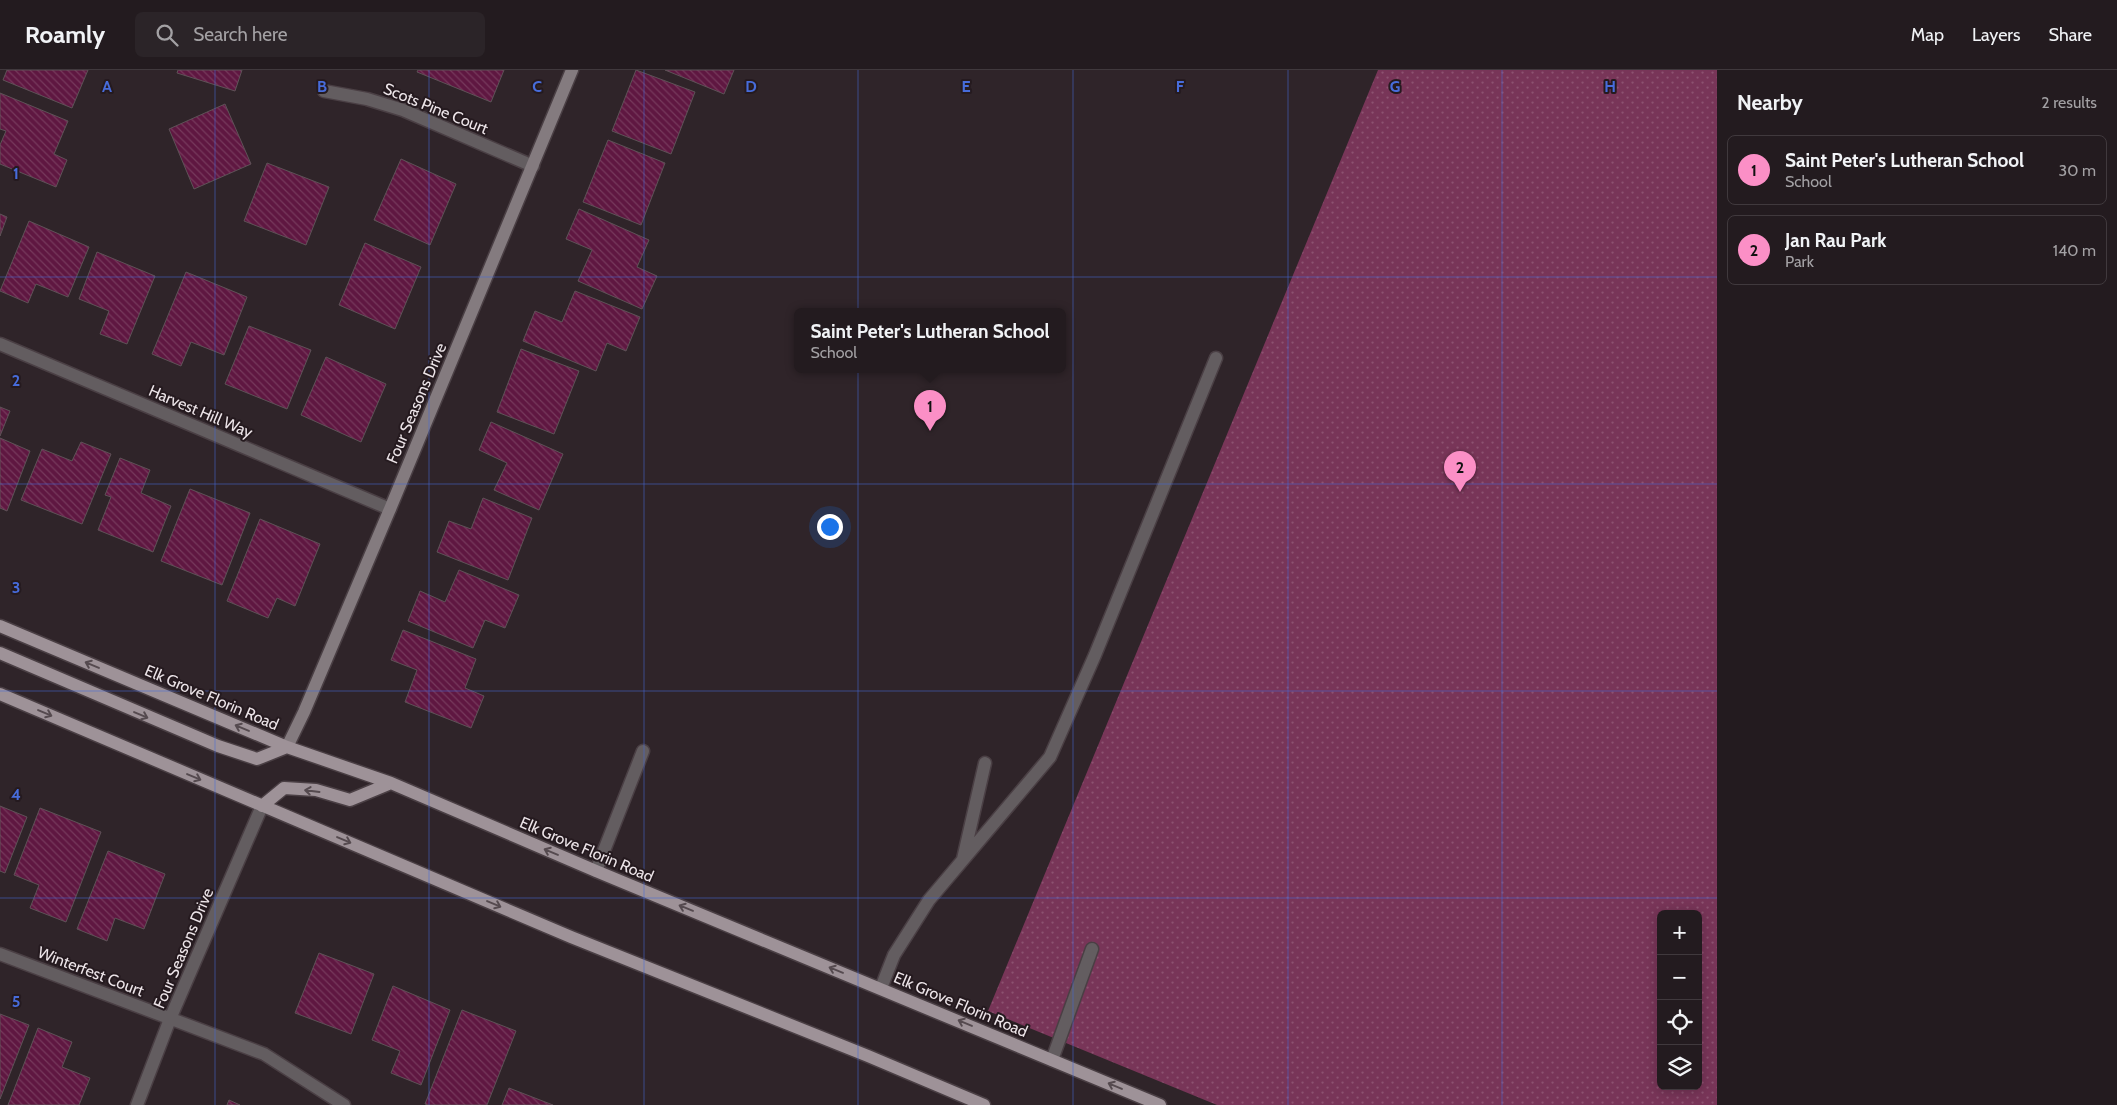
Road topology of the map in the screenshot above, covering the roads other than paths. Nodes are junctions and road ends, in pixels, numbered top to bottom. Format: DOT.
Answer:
graph roads {
  1 [pos="572,70"];
  2 [pos="324,91"];
  3 [pos="533,166"];
  4 [pos="0,344"];
  5 [pos="1216,358"];
  6 [pos="390,509"];
  7 [pos="0,626"];
  8 [pos="0,654"];
  9 [pos="0,694"];
  10 [pos="287,746"];
  11 [pos="643,750"];
  12 [pos="985,763"];
  13 [pos="391,783"];
  14 [pos="262,806"];
  15 [pos="963,861"];
  16 [pos="596,871"];
  17 [pos="1092,949"];
  18 [pos="0,954"];
  19 [pos="881,988"];
  20 [pos="170,1018"];
  21 [pos="1052,1060"];
  22 [pos="137,1105"];
  23 [pos="344,1105"];
  24 [pos="984,1105"];
  25 [pos="1160,1105"];
  1 -- 3 [label="street, Four Seasons Drive"];
  2 -- 3 [label="street, Scots Pine Court"];
  3 -- 6 [label="street, Four Seasons Drive"];
  4 -- 6 [label="street, Harvest Hill Way"];
  5 -- 15 [label="street"];
  6 -- 10 [label="street, Four Seasons Drive"];
  10 -- 7 [label="main road, Elk Grove Florin Road, one-way"];
  8 -- 10 [label="main road, one-way"];
  9 -- 14 [label="main road, one-way"];
  10 -- 13 [label="main road, Elk Grove Florin Road"];
  11 -- 16 [label="street"];
  12 -- 15 [label="street"];
  13 -- 14 [label="main road, one-way"];
  16 -- 13 [label="main road, Elk Grove Florin Road, one-way"];
  14 -- 20 [label="street, Four Seasons Drive"];
  14 -- 24 [label="main road, one-way"];
  15 -- 19 [label="street"];
  19 -- 16 [label="main road, Elk Grove Florin Road, one-way"];
  17 -- 21 [label="street"];
  18 -- 20 [label="street, Winterfest Court"];
  21 -- 19 [label="main road, Elk Grove Florin Road, one-way"];
  20 -- 22 [label="street, Four Seasons Drive"];
  20 -- 23 [label="street, Winterfest Court"];
  25 -- 21 [label="main road, Elk Grove Florin Road, one-way"];
}
